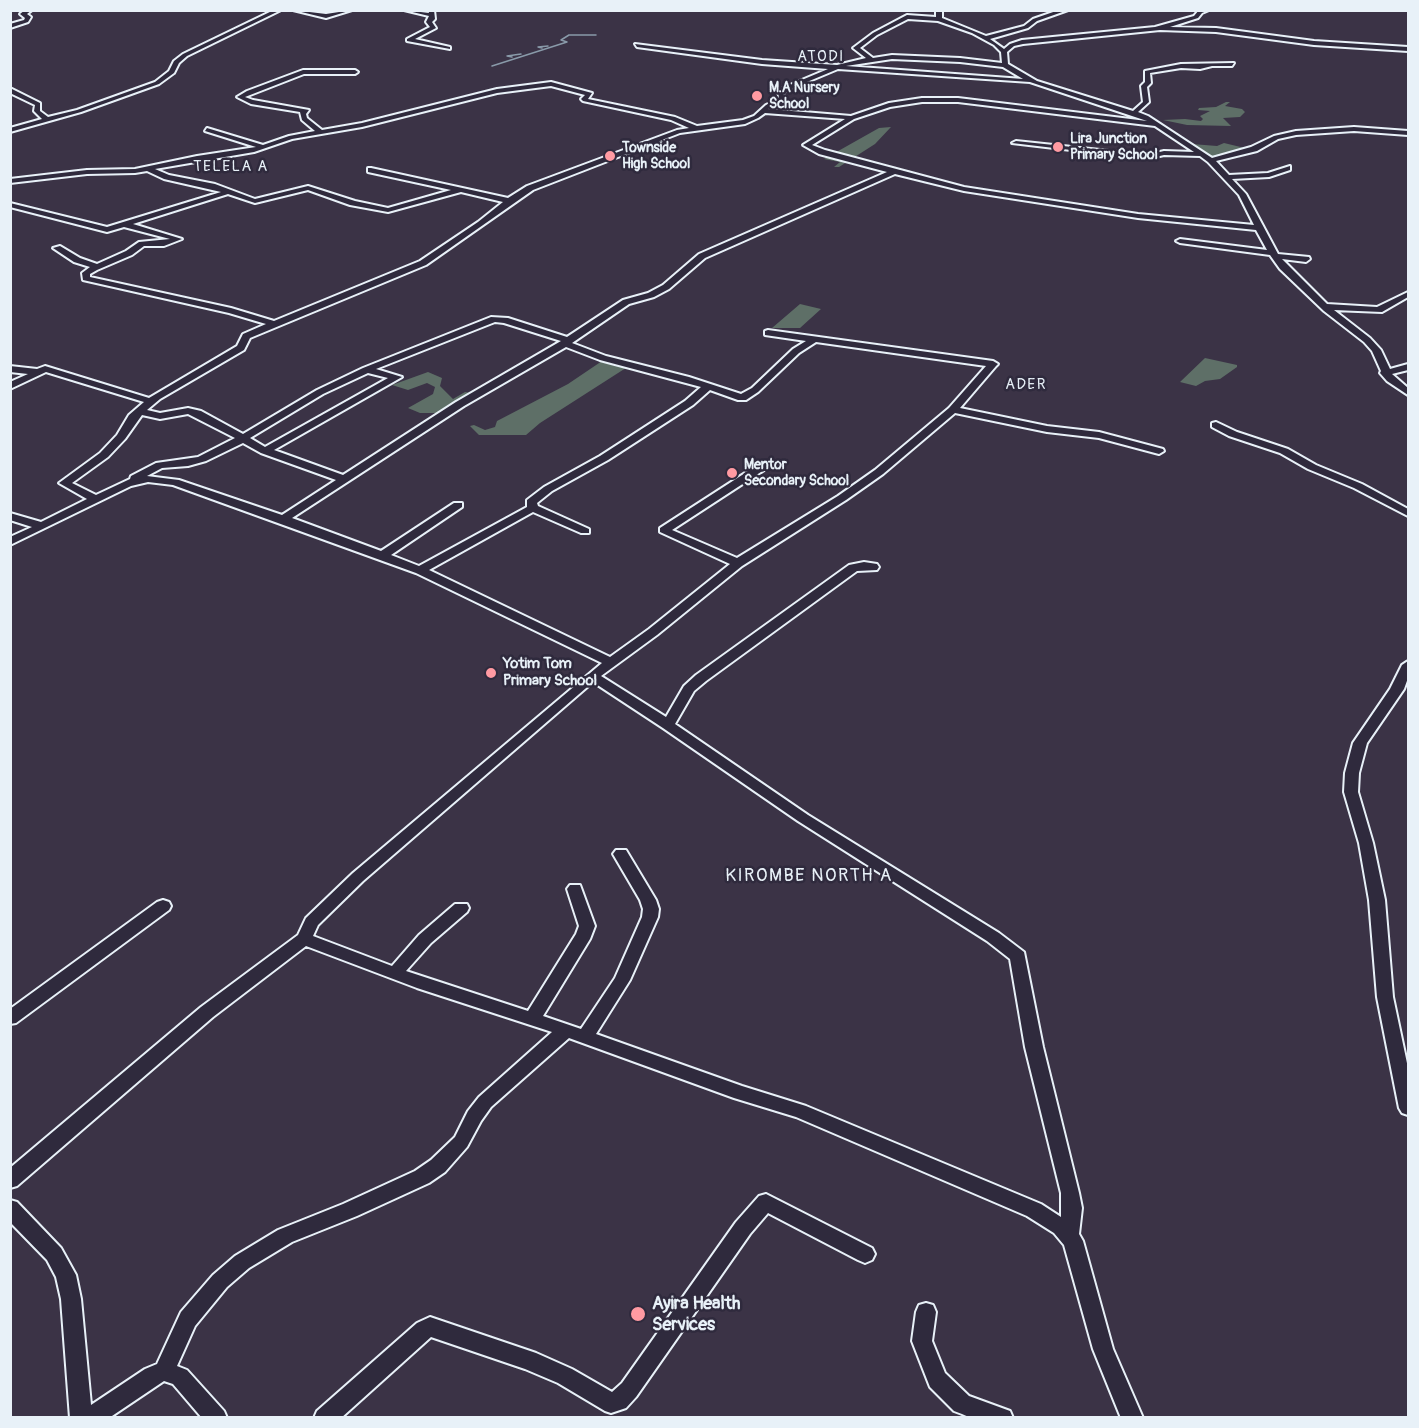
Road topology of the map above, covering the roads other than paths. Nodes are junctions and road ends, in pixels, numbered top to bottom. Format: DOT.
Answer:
graph roads {
  1 [pos="30,10"];
  2 [pos="294,10"];
  3 [pos="350,10"];
  4 [pos="406,10"];
  5 [pos="1066,10"];
  6 [pos="1207,10"];
  7 [pos="277,11"];
  8 [pos="431,13"];
  9 [pos="939,15"];
  10 [pos="10,26"];
  11 [pos="1159,28"];
  12 [pos="986,38"];
  13 [pos="637,45"];
  14 [pos="448,48"];
  15 [pos="1408,49"];
  16 [pos="1005,52"];
  17 [pos="871,59"];
  18 [pos="1232,64"];
  19 [pos="1005,65"];
  20 [pos="834,68"];
  21 [pos="355,72"];
  22 [pos="1035,82"];
  23 [pos="10,90"];
  24 [pos="766,111"];
  25 [pos="1134,112"];
  26 [pos="852,118"];
  27 [pos="47,120"];
  28 [pos="1156,124"];
  29 [pos="695,128"];
  30 [pos="10,130"];
  31 [pos="207,130"];
  32 [pos="320,131"];
  33 [pos="1408,133"];
  34 [pos="1016,143"];
  35 [pos="263,147"];
  36 [pos="1203,154"];
  37 [pos="1211,160"];
  38 [pos="1287,168"];
  39 [pos="149,169"];
  40 [pos="371,170"];
  41 [pos="894,172"];
  42 [pos="1228,177"];
  43 [pos="10,181"];
  44 [pos="461,190"];
  45 [pos="227,192"];
  46 [pos="509,201"];
  47 [pos="10,205"];
  48 [pos="126,225"];
  49 [pos="1260,228"];
  50 [pos="1180,241"];
  51 [pos="57,248"];
  52 [pos="1275,255"];
  53 [pos="1305,259"];
  54 [pos="96,266"];
  55 [pos="1408,294"];
  56 [pos="1395,300"];
  57 [pos="1408,306"];
  58 [pos="1326,307"];
  59 [pos="274,324"];
  60 [pos="768,333"];
  61 [pos="814,340"];
  62 [pos="567,342"];
  63 [pos="1408,367"];
  64 [pos="10,369"];
  65 [pos="366,370"];
  66 [pos="39,372"];
  67 [pos="1385,373"];
  68 [pos="10,386"];
  69 [pos="708,387"];
  70 [pos="1408,392"];
  71 [pos="150,401"];
  72 [pos="953,410"];
  73 [pos="139,411"];
  74 [pos="1216,425"];
  75 [pos="242,440"];
  76 [pos="265,451"];
  77 [pos="1159,451"];
  78 [pos="760,468"];
  79 [pos="344,479"];
  80 [pos="128,483"];
  81 [pos="95,499"];
  82 [pos="459,505"];
  83 [pos="533,508"];
  84 [pos="1408,513"];
  85 [pos="10,516"];
  86 [pos="283,519"];
  87 [pos="42,526"];
  88 [pos="585,531"];
  89 [pos="10,542"];
  90 [pos="382,556"];
  91 [pos="738,563"];
  92 [pos="873,567"];
  93 [pos="420,570"];
  94 [pos="611,662"];
  95 [pos="1408,665"];
  96 [pos="592,676"];
  97 [pos="668,725"];
  98 [pos="621,854"];
  99 [pos="575,889"];
  100 [pos="163,906"];
  101 [pos="461,908"];
  102 [pos="304,939"];
  103 [pos="395,973"];
  104 [pos="10,1018"];
  105 [pos="532,1019"];
  106 [pos="566,1030"];
  107 [pos="585,1037"];
  108 [pos="1408,1108"];
  109 [pos="10,1180"];
  110 [pos="10,1208"];
  111 [pos="1070,1234"];
  112 [pos="865,1254"];
  113 [pos="926,1312"];
  114 [pos="164,1371"];
  115 [pos="81,1418"];
  116 [pos="90,1418"];
  117 [pos="216,1418"];
  118 [pos="325,1418"];
  119 [pos="1002,1418"];
  120 [pos="1132,1418"];
  1 -- 10 [label="street"];
  2 -- 3 [label="street"];
  4 -- 8 [label="street"];
  5 -- 12 [label="street"];
  6 -- 11 [label="street"];
  7 -- 27 [label="street"];
  8 -- 14 [label="street"];
  9 -- 12 [label="street"];
  9 -- 17 [label="street"];
  11 -- 15 [label="street"];
  11 -- 16 [label="street"];
  12 -- 16 [label="street"];
  13 -- 20 [label="street"];
  16 -- 19 [label="street"];
  17 -- 19 [label="street"];
  17 -- 20 [label="street"];
  18 -- 25 [label="street"];
  19 -- 22 [label="street"];
  20 -- 22 [label="street"];
  20 -- 24 [label="street"];
  21 -- 32 [label="street"];
  22 -- 25 [label="street"];
  23 -- 27 [label="street"];
  24 -- 26 [label="street"];
  24 -- 29 [label="street"];
  25 -- 28 [label="street"];
  26 -- 28 [label="street"];
  26 -- 41 [label="street"];
  27 -- 30 [label="street"];
  28 -- 36 [label="street"];
  29 -- 32 [label="street"];
  29 -- 46 [label="street"];
  31 -- 35 [label="street"];
  32 -- 35 [label="street"];
  33 -- 37 [label="street"];
  34 -- 36 [label="street"];
  35 -- 39 [label="street"];
  36 -- 37 [label="street"];
  37 -- 42 [label="street"];
  38 -- 42 [label="street"];
  39 -- 43 [label="street"];
  39 -- 45 [label="street"];
  40 -- 44 [label="street"];
  41 -- 49 [label="street"];
  41 -- 62 [label="street"];
  42 -- 49 [label="street"];
  44 -- 45 [label="street"];
  44 -- 46 [label="street"];
  45 -- 48 [label="street"];
  46 -- 59 [label="street"];
  47 -- 48 [label="street"];
  48 -- 54 [label="street"];
  49 -- 52 [label="street"];
  50 -- 52 [label="street"];
  51 -- 54 [label="street"];
  52 -- 53 [label="street"];
  52 -- 58 [label="street"];
  54 -- 59 [label="street"];
  55 -- 56 [label="street"];
  56 -- 57 [label="street"];
  56 -- 58 [label="street"];
  58 -- 67 [label="street"];
  59 -- 71 [label="street"];
  60 -- 61 [label="street"];
  61 -- 69 [label="street"];
  61 -- 72 [label="street"];
  62 -- 65 [label="street"];
  62 -- 69 [label="street"];
  62 -- 79 [label="street"];
  63 -- 67 [label="street"];
  64 -- 66 [label="street"];
  65 -- 75 [label="street"];
  65 -- 76 [label="street"];
  66 -- 68 [label="street"];
  66 -- 71 [label="street"];
  67 -- 70 [label="street"];
  69 -- 83 [label="street"];
  71 -- 73 [label="street"];
  72 -- 77 [label="street"];
  72 -- 91 [label="street"];
  73 -- 75 [label="street"];
  73 -- 81 [label="street"];
  74 -- 84 [label="street"];
  75 -- 76 [label="street"];
  75 -- 80 [label="street"];
  76 -- 79 [label="street"];
  78 -- 91 [label="street"];
  79 -- 86 [label="street"];
  80 -- 81 [label="street"];
  80 -- 86 [label="street"];
  81 -- 87 [label="street"];
  82 -- 90 [label="street"];
  83 -- 88 [label="street"];
  83 -- 93 [label="street"];
  85 -- 87 [label="street"];
  86 -- 90 [label="street"];
  87 -- 89 [label="street"];
  90 -- 93 [label="street"];
  91 -- 94 [label="street"];
  92 -- 97 [label="street"];
  93 -- 94 [label="street"];
  94 -- 96 [label="street"];
  95 -- 108 [label="street"];
  96 -- 97 [label="street"];
  96 -- 102 [label="street"];
  97 -- 111 [label="street"];
  98 -- 107 [label="street"];
  99 -- 105 [label="street"];
  100 -- 104 [label="street"];
  101 -- 103 [label="street"];
  102 -- 103 [label="street"];
  102 -- 109 [label="street"];
  103 -- 105 [label="street"];
  105 -- 106 [label="street"];
  106 -- 107 [label="street"];
  106 -- 114 [label="street"];
  107 -- 111 [label="street"];
  110 -- 115 [label="street"];
  111 -- 120 [label="street"];
  112 -- 118 [label="street"];
  113 -- 119 [label="street"];
  114 -- 116 [label="street"];
  114 -- 117 [label="street"];
}
